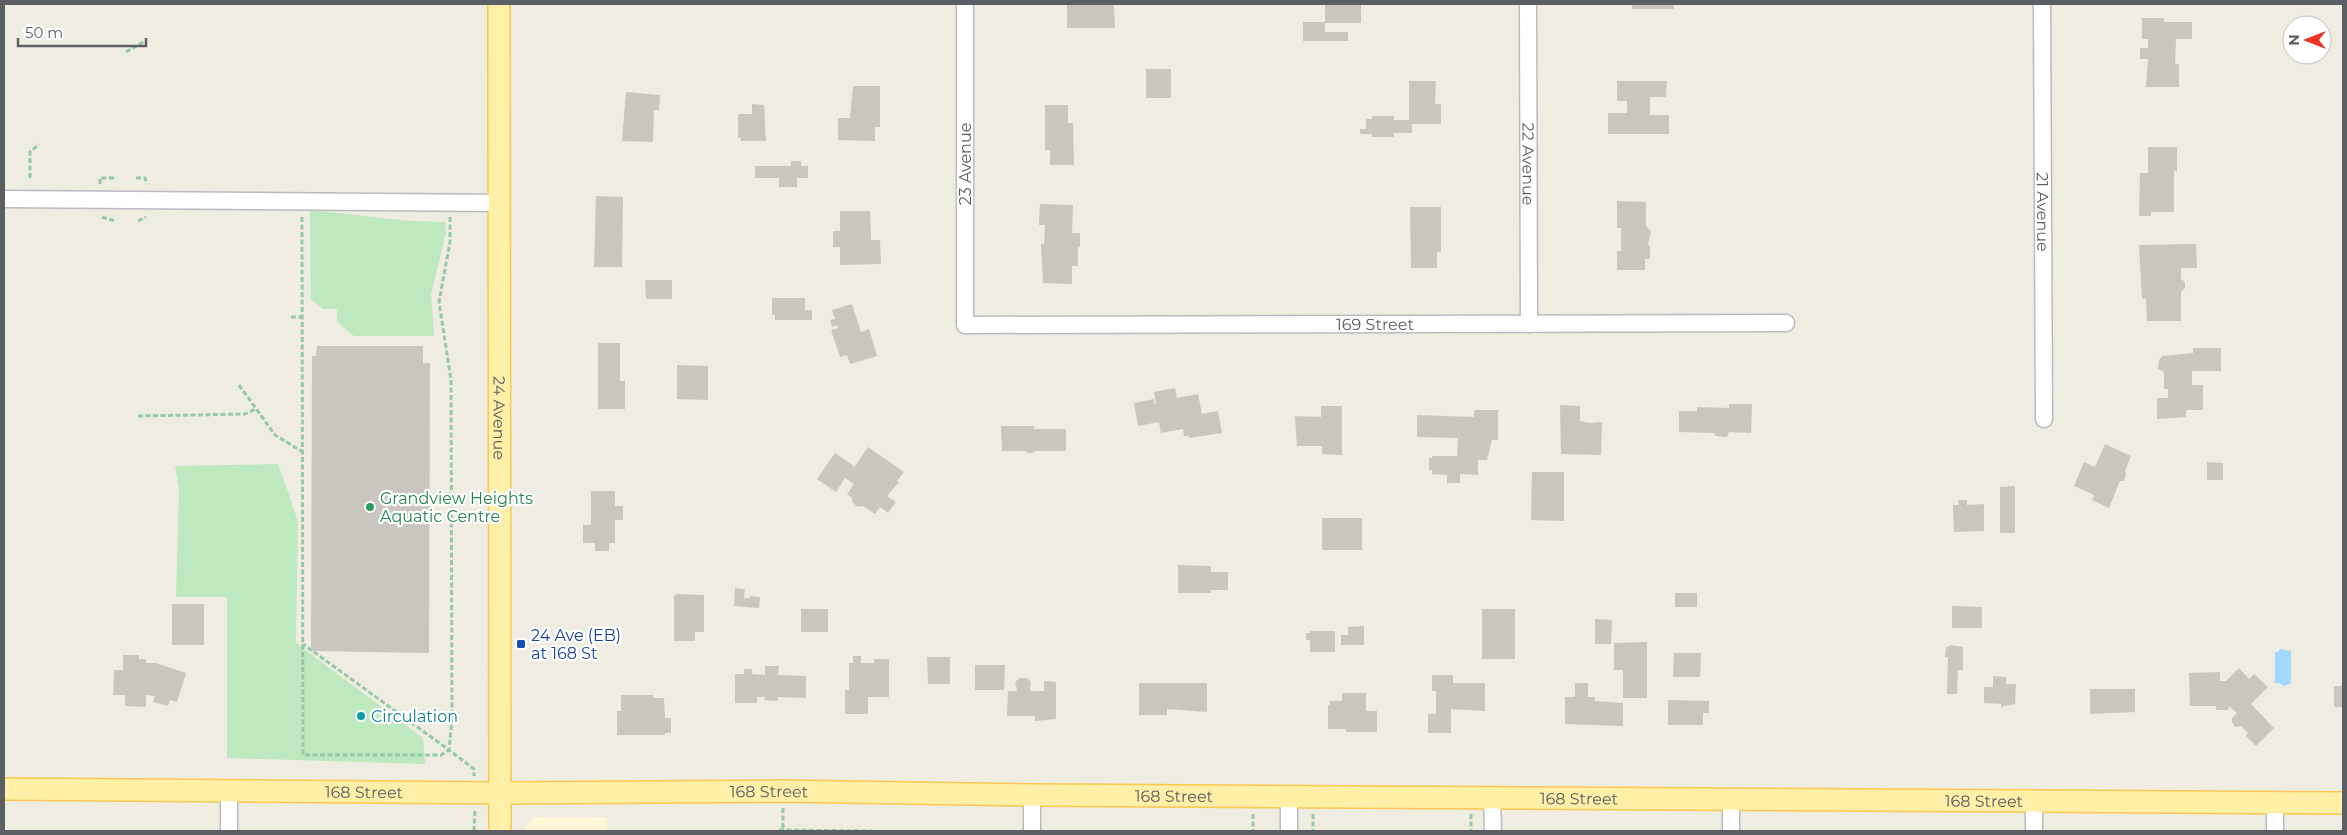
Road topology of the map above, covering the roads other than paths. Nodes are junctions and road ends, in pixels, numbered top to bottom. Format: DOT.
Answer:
graph roads {
  1 [pos="499,4"];
  2 [pos="965,4"];
  3 [pos="1528,4"];
  4 [pos="2042,4"];
  5 [pos="4,199"];
  6 [pos="500,203"];
  7 [pos="1786,323"];
  8 [pos="1529,324"];
  9 [pos="965,325"];
  10 [pos="2044,419"];
  11 [pos="4,789"];
  12 [pos="229,791"];
  13 [pos="500,793"];
  14 [pos="1032,795"];
  15 [pos="1289,796"];
  16 [pos="1492,798"];
  17 [pos="1731,799"];
  18 [pos="2034,801"];
  19 [pos="2275,802"];
  20 [pos="2343,803"];
  21 [pos="229,831"];
  22 [pos="500,831"];
  23 [pos="1032,831"];
  24 [pos="1289,831"];
  25 [pos="1492,831"];
  26 [pos="1731,831"];
  27 [pos="2034,831"];
  28 [pos="2275,831"];
  1 -- 6 [label="main road, 24 Avenue"];
  2 -- 9 [label="street, 23 Avenue"];
  3 -- 8 [label="street, 22 Avenue"];
  4 -- 10 [label="street, 21 Avenue"];
  5 -- 6 [label="street"];
  6 -- 13 [label="main road, 24 Avenue"];
  7 -- 8 [label="street, 169 Street"];
  8 -- 9 [label="street, 169 Street"];
  11 -- 12 [label="main road, 168 Street"];
  12 -- 13 [label="main road, 168 Street"];
  12 -- 21 [label="street"];
  13 -- 14 [label="main road, 168 Street"];
  13 -- 22 [label="main road, 24 Avenue"];
  14 -- 15 [label="main road, 168 Street"];
  14 -- 23 [label="street"];
  15 -- 16 [label="main road, 168 Street"];
  15 -- 24 [label="street"];
  16 -- 17 [label="main road, 168 Street"];
  16 -- 25 [label="street"];
  17 -- 18 [label="main road, 168 Street"];
  17 -- 26 [label="street"];
  18 -- 19 [label="main road, 168 Street"];
  18 -- 27 [label="street"];
  19 -- 20 [label="main road, 168 Street"];
  19 -- 28 [label="street"];
}
